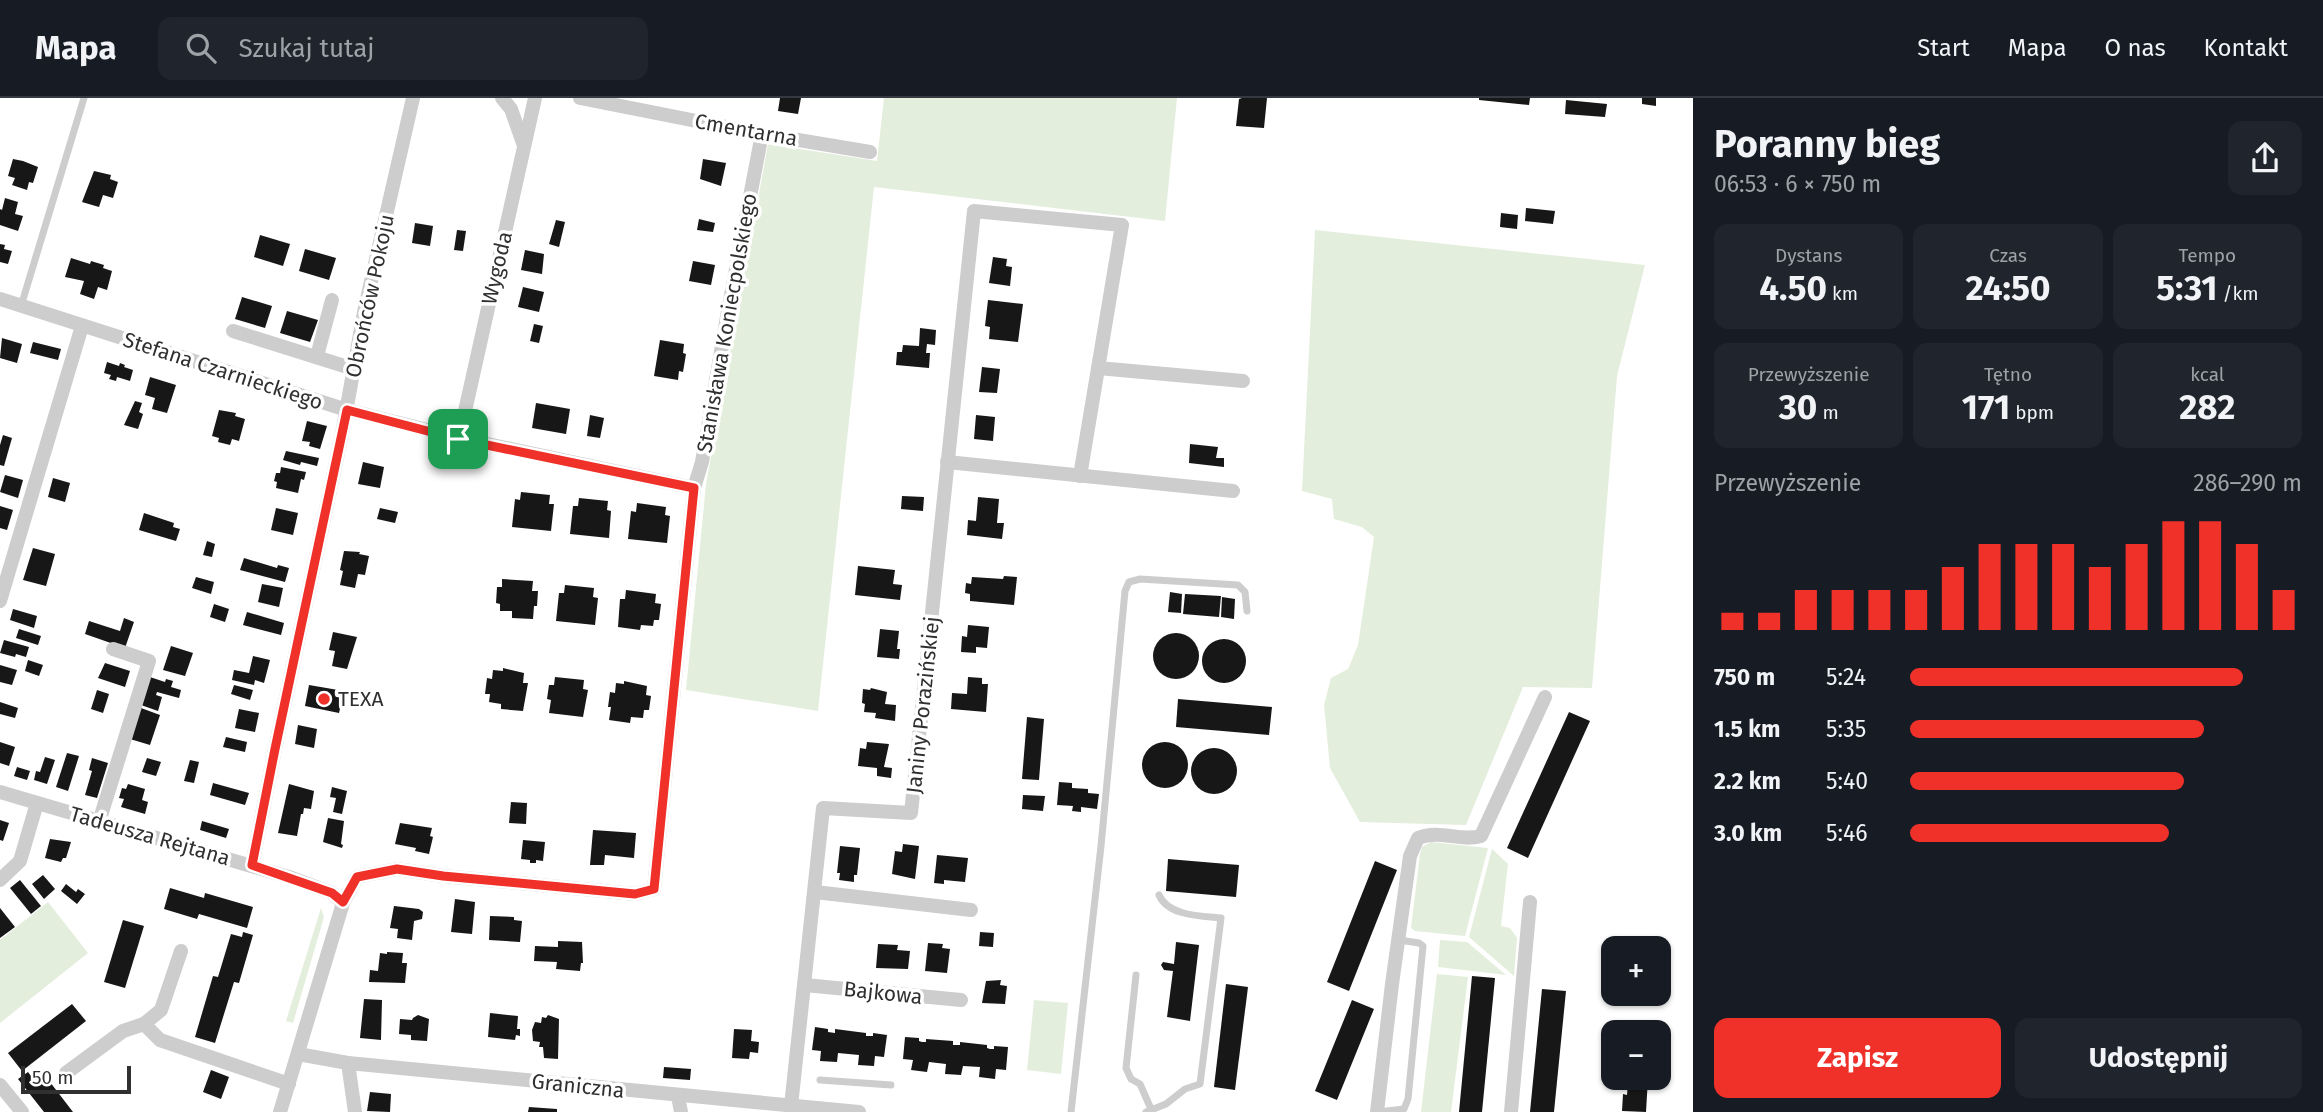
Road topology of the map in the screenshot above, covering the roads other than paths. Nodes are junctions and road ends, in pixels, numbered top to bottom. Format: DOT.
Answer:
graph roads {
  1 [pos="84,98"];
  2 [pos="414,98"];
  3 [pos="502,98"];
  4 [pos="535,98"];
  5 [pos="580,98"];
  6 [pos="762,134"];
  7 [pos="524,146"];
  8 [pos="870,152"];
  9 [pos="0,299"];
  10 [pos="332,300"];
  11 [pos="21,306"];
  12 [pos="82,326"];
  13 [pos="233,331"];
  14 [pos="317,356"];
  15 [pos="1098,368"];
  16 [pos="354,369"];
  17 [pos="1243,381"];
  18 [pos="347,410"];
  19 [pos="458,439"];
  20 [pos="947,462"];
  21 [pos="1080,475"];
  22 [pos="694,488"];
  23 [pos="1233,491"];
  24 [pos="0,601"];
  25 [pos="1247,611"];
  26 [pos="113,649"];
  27 [pos="1545,697"];
  28 [pos="0,792"];
  29 [pos="37,803"];
  30 [pos="99,822"];
  31 [pos="252,865"];
  32 [pos="0,880"];
  33 [pos="815,892"];
  34 [pos="1159,895"];
  35 [pos="343,902"];
  36 [pos="1530,902"];
  37 [pos="971,910"];
  38 [pos="1399,940"];
  39 [pos="181,951"];
  40 [pos="1136,975"];
  41 [pos="806,985"];
  42 [pos="961,1000"];
  43 [pos="144,1024"];
  44 [pos="298,1054"];
  45 [pos="348,1063"];
  46 [pos="66,1073"];
  47 [pos="820,1080"];
  48 [pos="0,1084"];
  49 [pos="289,1084"];
  50 [pos="891,1086"];
  51 [pos="678,1096"];
  52 [pos="791,1106"];
  53 [pos="17,1110"];
  54 [pos="1149,1110"];
  55 [pos="280,1112"];
  56 [pos="355,1112"];
  57 [pos="681,1112"];
  58 [pos="858,1112"];
  59 [pos="1071,1112"];
  60 [pos="1378,1112"];
  61 [pos="1511,1112"];
  1 -- 11 [label="lane"];
  2 -- 16 [label="street, Obrońców Pokoju"];
  3 -- 7 [label="street"];
  4 -- 7 [label="street, Wygoda"];
  5 -- 6 [label="street, Cmentarna"];
  6 -- 8 [label="street, Cmentarna"];
  6 -- 22 [label="street, Stanisława Koniecpolskiego"];
  7 -- 19 [label="street, Wygoda"];
  9 -- 11 [label="street, Stefana Czarnieckiego"];
  10 -- 14 [label="street"];
  11 -- 12 [label="street, Stefana Czarnieckiego"];
  12 -- 18 [label="street, Stefana Czarnieckiego"];
  12 -- 24 [label="street"];
  13 -- 14 [label="street"];
  14 -- 16 [label="street"];
  15 -- 17 [label="street"];
  15 -- 20 [label="street, Janiny Porazińskiej"];
  15 -- 21 [label="street"];
  16 -- 18 [label="street, Obrońców Pokoju"];
  18 -- 19 [label="street, Stefana Czarnieckiego"];
  18 -- 31 [label="street, Obrońców Pokoju"];
  19 -- 22 [label="street, Stefana Czarnieckiego"];
  20 -- 21 [label="street"];
  20 -- 33 [label="street, Janiny Porazińskiej"];
  21 -- 23 [label="street"];
  22 -- 35 [label="street, Stanisława Koniecpolskiego"];
  25 -- 59 [label="lane"];
  26 -- 30 [label="street"];
  27 -- 38 [label="street"];
  28 -- 29 [label="street, Tadeusza Rejtana"];
  29 -- 30 [label="street, Tadeusza Rejtana"];
  29 -- 32 [label="street"];
  30 -- 31 [label="street, Tadeusza Rejtana"];
  31 -- 35 [label="street, Tadeusza Rejtana"];
  33 -- 37 [label="street"];
  33 -- 41 [label="street, Janiny Porazińskiej"];
  34 -- 54 [label="lane"];
  35 -- 44 [label="street"];
  36 -- 61 [label="street"];
  38 -- 60 [label="street"];
  38 -- 60 [label="lane"];
  39 -- 43 [label="street"];
  40 -- 54 [label="lane"];
  41 -- 42 [label="street, Bajkowa"];
  41 -- 52 [label="street, Janiny Porazińskiej"];
  43 -- 46 [label="street"];
  43 -- 49 [label="street"];
  44 -- 45 [label="street, Graniczna"];
  44 -- 49 [label="street"];
  45 -- 51 [label="street, Graniczna"];
  45 -- 56 [label="street"];
  47 -- 50 [label="lane"];
  48 -- 53 [label="street"];
  49 -- 55 [label="street"];
  51 -- 52 [label="street, Graniczna"];
  51 -- 57 [label="street"];
  52 -- 58 [label="street, Graniczna"];
}
